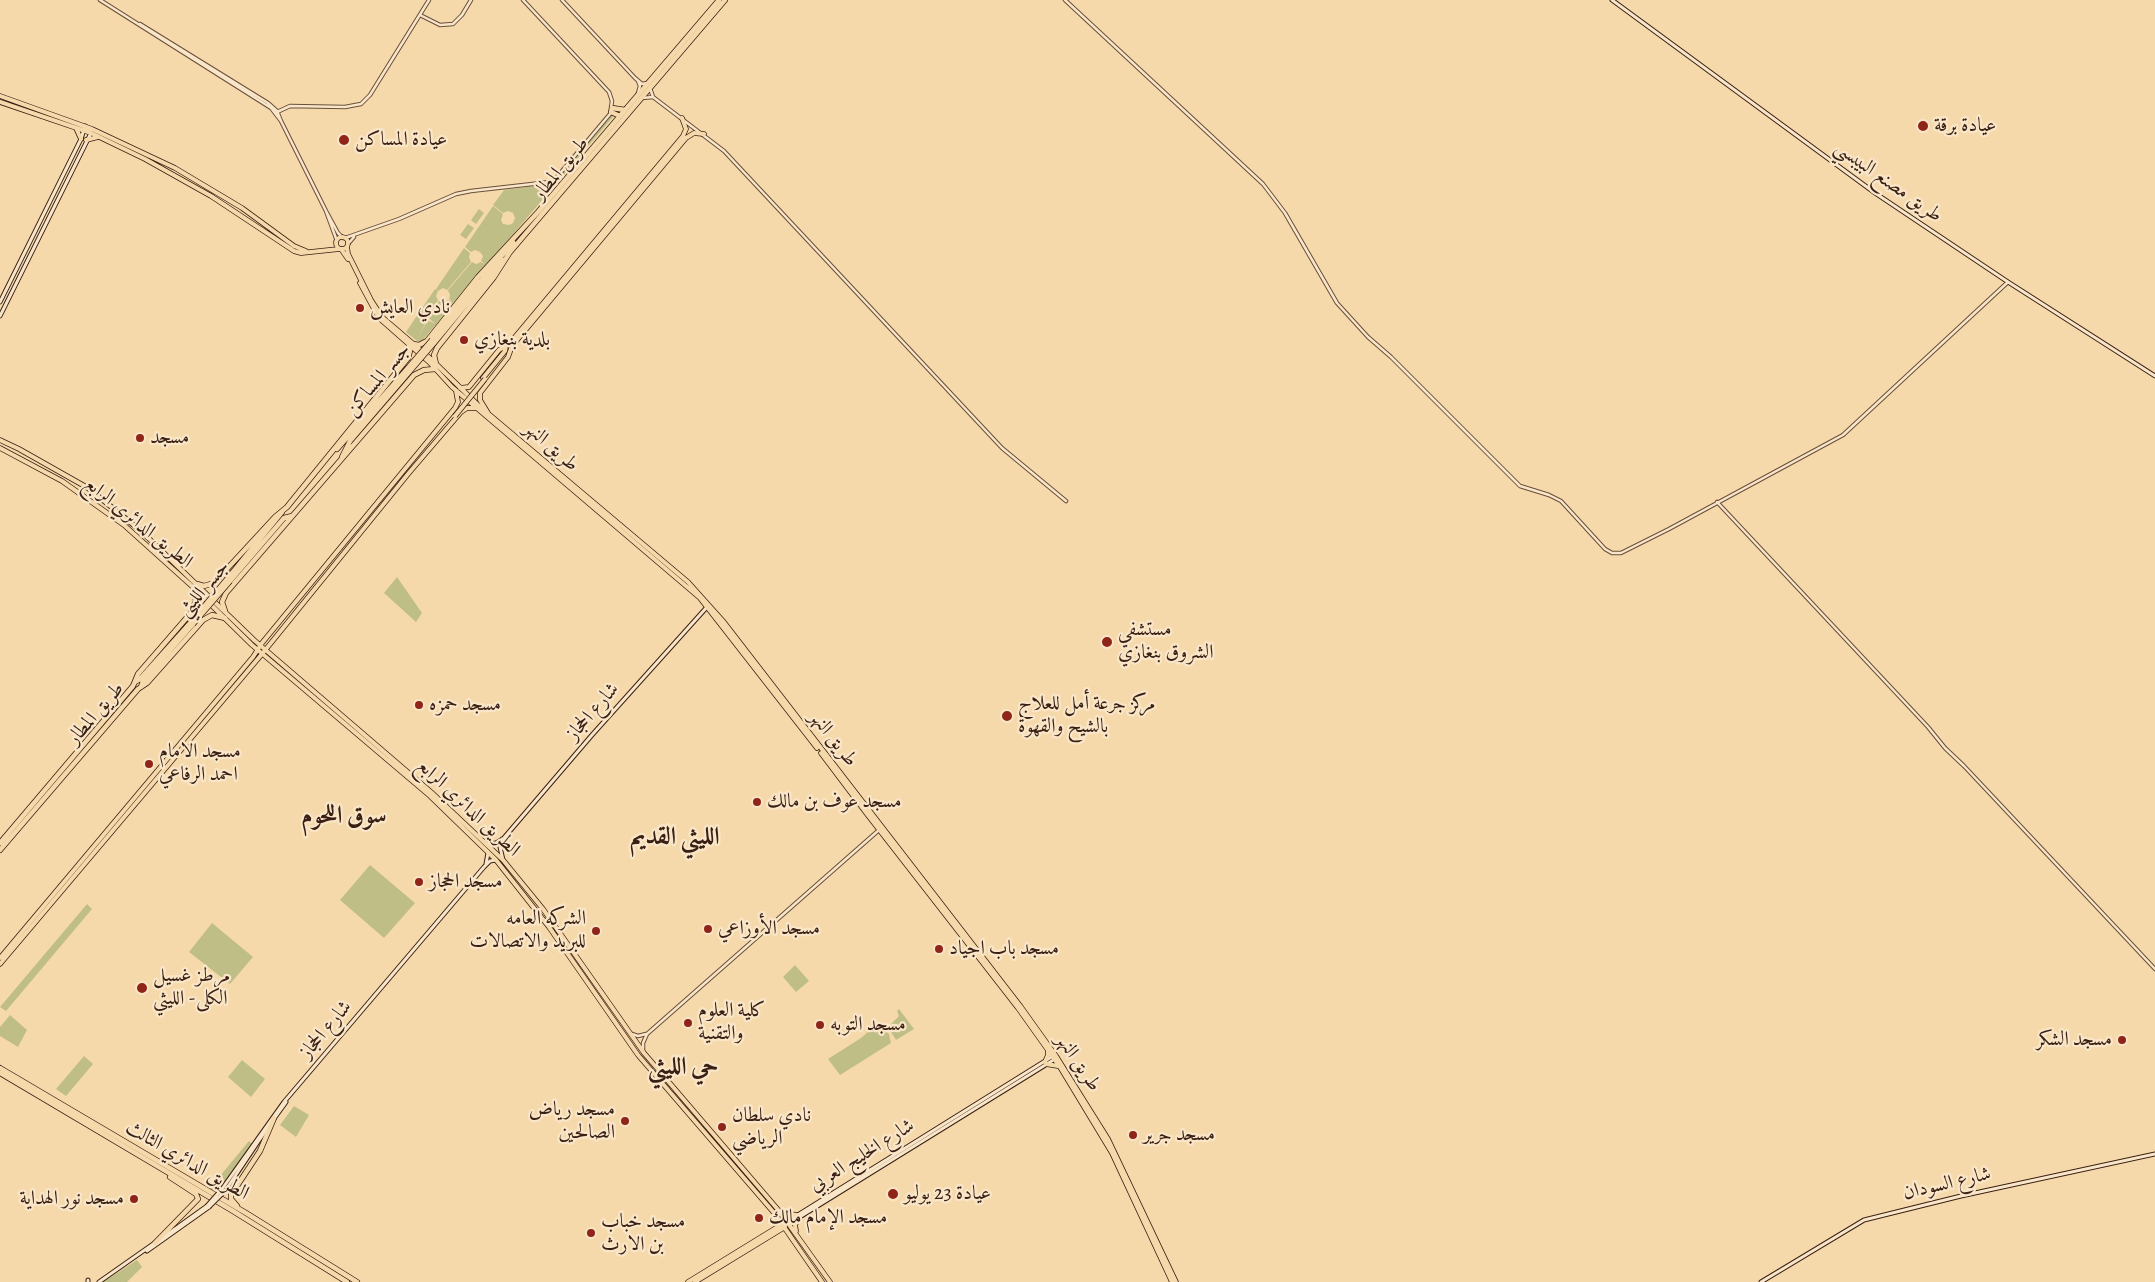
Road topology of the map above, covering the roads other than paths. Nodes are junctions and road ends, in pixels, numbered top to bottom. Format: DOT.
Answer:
graph roads {
  1 [pos="100,0"];
  2 [pos="428,0"];
  3 [pos="471,0"];
  4 [pos="523,0"];
  5 [pos="562,0"];
  6 [pos="719,0"];
  7 [pos="725,0"];
  8 [pos="1065,0"];
  9 [pos="1612,0"];
  10 [pos="420,15"];
  11 [pos="635,78"];
  12 [pos="649,82"];
  13 [pos="650,88"];
  14 [pos="0,96"];
  15 [pos="653,97"];
  16 [pos="641,98"];
  17 [pos="634,100"];
  18 [pos="0,102"];
  19 [pos="611,110"];
  20 [pos="625,110"];
  21 [pos="276,112"];
  22 [pos="620,116"];
  23 [pos="682,118"];
  24 [pos="76,128"];
  25 [pos="84,128"];
  26 [pos="91,131"];
  27 [pos="704,134"];
  28 [pos="100,137"];
  29 [pos="84,139"];
  30 [pos="326,211"];
  31 [pos="622,211"];
  32 [pos="538,212"];
  33 [pos="355,236"];
  34 [pos="344,238"];
  35 [pos="336,242"];
  36 [pos="347,245"];
  37 [pos="330,248"];
  38 [pos="340,249"];
  39 [pos="308,252"];
  40 [pos="510,252"];
  41 [pos="2008,282"];
  42 [pos="0,302"];
  43 [pos="536,314"];
  44 [pos="0,316"];
  45 [pos="430,338"];
  46 [pos="411,344"];
  47 [pos="438,346"];
  48 [pos="506,346"];
  49 [pos="511,350"];
  50 [pos="403,363"];
  51 [pos="436,367"];
  52 [pos="414,375"];
  53 [pos="2155,376"];
  54 [pos="484,379"];
  55 [pos="457,389"];
  56 [pos="476,408"];
  57 [pos="488,413"];
  58 [pos="454,415"];
  59 [pos="0,440"];
  60 [pos="0,448"];
  61 [pos="334,450"];
  62 [pos="415,456"];
  63 [pos="342,459"];
  64 [pos="419,461"];
  65 [pos="400,475"];
  66 [pos="58,478"];
  67 [pos="73,479"];
  68 [pos="404,479"];
  69 [pos="1066,501"];
  70 [pos="1716,502"];
  71 [pos="116,510"];
  72 [pos="283,511"];
  73 [pos="109,514"];
  74 [pos="292,516"];
  75 [pos="324,573"];
  76 [pos="218,578"];
  77 [pos="196,586"];
  78 [pos="229,589"];
  79 [pos="707,606"];
  80 [pos="225,611"];
  81 [pos="190,614"];
  82 [pos="225,618"];
  83 [pos="200,623"];
  84 [pos="252,645"];
  85 [pos="260,645"];
  86 [pos="265,649"];
  87 [pos="257,650"];
  88 [pos="262,654"];
  89 [pos="267,657"];
  90 [pos="254,658"];
  91 [pos="136,682"];
  92 [pos="141,687"];
  93 [pos="842,778"];
  94 [pos="878,830"];
  95 [pos="503,839"];
  96 [pos="0,843"];
  97 [pos="486,844"];
  98 [pos="0,850"];
  99 [pos="488,853"];
  100 [pos="496,860"];
  101 [pos="503,860"];
  102 [pos="484,867"];
  103 [pos="914,871"];
  104 [pos="0,958"];
  105 [pos="0,964"];
  106 [pos="2155,969"];
  107 [pos="629,1033"];
  108 [pos="647,1034"];
  109 [pos="1047,1048"];
  110 [pos="644,1053"];
  111 [pos="1054,1058"];
  112 [pos="1045,1063"];
  113 [pos="1060,1066"];
  114 [pos="0,1068"];
  115 [pos="0,1073"];
  116 [pos="289,1098"];
  117 [pos="274,1118"];
  118 [pos="82,1119"];
  119 [pos="99,1129"];
  120 [pos="2155,1154"];
  121 [pos="164,1170"];
  122 [pos="224,1190"];
  123 [pos="208,1206"];
  124 [pos="780,1212"];
  125 [pos="246,1213"];
  126 [pos="775,1214"];
  127 [pos="798,1216"];
  128 [pos="789,1222"];
  129 [pos="784,1225"];
  130 [pos="774,1231"];
  131 [pos="796,1233"];
  132 [pos="790,1235"];
  133 [pos="155,1243"];
  134 [pos="134,1259"];
  135 [pos="99,1282"];
  136 [pos="347,1282"];
  137 [pos="357,1282"];
  138 [pos="688,1282"];
  139 [pos="695,1282"];
  140 [pos="822,1282"];
  141 [pos="830,1282"];
  142 [pos="1172,1282"];
  143 [pos="1176,1282"];
  144 [pos="1761,1282"];
  1 -- 21 [label="street"];
  2 -- 10 [label="street"];
  3 -- 10 [label="street"];
  4 -- 19 [label="street"];
  5 -- 11 [label="street"];
  6 -- 12 [label="highway, طريق المطار"];
  7 -- 13 [label="highway, طريق المطار"];
  8 -- 70 [label="street"];
  9 -- 41 [label="main road, طريق مصنع البيبسي"];
  10 -- 21 [label="street"];
  11 -- 12 [label="street"];
  11 -- 17 [label="street"];
  12 -- 17 [label="highway, طريق المطار"];
  13 -- 15 [label="street"];
  13 -- 16 [label="highway, طريق المطار"];
  14 -- 25 [label="main road"];
  15 -- 16 [label="street"];
  15 -- 23 [label="street"];
  16 -- 40 [label="highway, طريق المطار"];
  17 -- 20 [label="highway, طريق المطار"];
  18 -- 24 [label="main road"];
  19 -- 20 [label="highway"];
  19 -- 22 [label="highway"];
  19 -- 33 [label="street"];
  20 -- 22 [label="highway, طريق المطار"];
  21 -- 30 [label="street"];
  22 -- 32 [label="highway, طريق المطار"];
  23 -- 27 [label="street"];
  23 -- 31 [label="main road"];
  24 -- 25 [label="main road"];
  24 -- 29 [label="main road"];
  25 -- 26 [label="main road"];
  25 -- 29 [label="main road"];
  26 -- 28 [label="main road"];
  26 -- 29 [label="main road"];
  26 -- 39 [label="main road"];
  27 -- 31 [label="main road"];
  27 -- 69 [label="street"];
  28 -- 29 [label="main road"];
  28 -- 39 [label="main road"];
  29 -- 42 [label="main road"];
  29 -- 44 [label="main road"];
  30 -- 34 [label="street"];
  30 -- 35 [label="street"];
  31 -- 43 [label="main road"];
  32 -- 45 [label="highway, طريق المطار"];
  32 -- 61 [label="highway, جسر المساكن, bridge"];
  33 -- 34 [label="street"];
  33 -- 36 [label="street"];
  34 -- 35 [label="main road"];
  34 -- 36 [label="main road"];
  35 -- 37 [label="main road"];
  35 -- 38 [label="main road"];
  36 -- 38 [label="main road"];
  36 -- 46 [label="main road"];
  37 -- 38 [label="main road"];
  37 -- 39 [label="main road"];
  38 -- 46 [label="main road"];
  40 -- 47 [label="highway, طريق المطار"];
  40 -- 63 [label="highway, جسر المساكن, bridge"];
  41 -- 53 [label="main road, طريق مصنع البيبسي"];
  41 -- 70 [label="street"];
  43 -- 48 [label="main road"];
  43 -- 49 [label="main road"];
  45 -- 46 [label="highway"];
  45 -- 47 [label="highway"];
  46 -- 50 [label="highway"];
  46 -- 51 [label="main road, طريق النهر"];
  47 -- 51 [label="highway"];
  48 -- 54 [label="main road"];
  48 -- 55 [label="main road"];
  49 -- 54 [label="main road"];
  49 -- 57 [label="main road"];
  50 -- 52 [label="highway"];
  50 -- 61 [label="highway"];
  51 -- 52 [label="highway"];
  51 -- 55 [label="main road, طريق النهر"];
  52 -- 63 [label="highway"];
  54 -- 58 [label="main road, bridge"];
  55 -- 56 [label="main road, طريق النهر"];
  55 -- 57 [label="main road, طريق النهر"];
  55 -- 62 [label="main road"];
  56 -- 64 [label="main road"];
  56 -- 79 [label="main road, طريق النهر"];
  57 -- 93 [label="main road, طريق النهر"];
  58 -- 62 [label="main road"];
  58 -- 64 [label="main road"];
  59 -- 67 [label="main road, الطريق الدائري الرابع"];
  60 -- 66 [label="main road, الطريق الدائري الرابع"];
  61 -- 72 [label="highway"];
  62 -- 65 [label="main road"];
  63 -- 74 [label="highway"];
  64 -- 68 [label="main road"];
  65 -- 68 [label="main road"];
  65 -- 75 [label="main road"];
  66 -- 67 [label="main road"];
  66 -- 73 [label="main road, الطريق الدائري الرابع"];
  67 -- 71 [label="main road, الطريق الدائري الرابع"];
  68 -- 75 [label="main road"];
  70 -- 106 [label="street"];
  71 -- 73 [label="main road"];
  71 -- 77 [label="main road, الطريق الدائري الرابع"];
  72 -- 76 [label="highway"];
  72 -- 91 [label="highway, جسر الليثي, bridge"];
  73 -- 77 [label="main road, الطريق الدائري الرابع"];
  74 -- 78 [label="highway"];
  74 -- 92 [label="highway, جسر الليثي, bridge"];
  75 -- 85 [label="main road"];
  75 -- 86 [label="main road"];
  76 -- 77 [label="highway"];
  76 -- 78 [label="highway"];
  77 -- 80 [label="main road, الطريق الدائري الرابع"];
  77 -- 81 [label="highway"];
  77 -- 82 [label="main road, الطريق الدائري الرابع"];
  78 -- 80 [label="highway"];
  79 -- 93 [label="main road, طريق النهر"];
  79 -- 95 [label="main road, شارع الحجاز"];
  80 -- 85 [label="main road, الطريق الدائري الرابع"];
  81 -- 83 [label="highway"];
  81 -- 91 [label="highway, طريق المطار"];
  82 -- 83 [label="highway"];
  82 -- 84 [label="main road, الطريق الدائري الرابع"];
  83 -- 92 [label="highway, طريق المطار"];
  84 -- 87 [label="main road, الطريق الدائري الرابع"];
  84 -- 90 [label="main road"];
  85 -- 86 [label="main road, الطريق الدائري الرابع"];
  85 -- 87 [label="main road"];
  86 -- 88 [label="main road"];
  86 -- 97 [label="main road, الطريق الدائري الرابع"];
  87 -- 88 [label="main road, الطريق الدائري الرابع"];
  87 -- 90 [label="main road"];
  88 -- 89 [label="main road, الطريق الدائري الرابع"];
  88 -- 90 [label="main road"];
  89 -- 90 [label="main road"];
  89 -- 99 [label="main road, الطريق الدائري الرابع"];
  90 -- 104 [label="main road"];
  90 -- 105 [label="main road"];
  91 -- 96 [label="highway, طريق المطار"];
  92 -- 98 [label="highway, طريق المطار"];
  93 -- 94 [label="main road, طريق النهر"];
  93 -- 103 [label="main road, طريق النهر"];
  94 -- 103 [label="main road, طريق النهر"];
  94 -- 108 [label="street"];
  95 -- 97 [label="main road"];
  95 -- 101 [label="main road"];
  97 -- 101 [label="main road, الطريق الدائري الرابع"];
  99 -- 100 [label="main road, الطريق الدائري الرابع"];
  99 -- 102 [label="main road, شارع الحجاز"];
  100 -- 102 [label="main road, شارع الحجاز"];
  100 -- 126 [label="main road, الطريق الدائري الرابع"];
  101 -- 107 [label="main road, الطريق الدائري الرابع"];
  102 -- 116 [label="main road, شارع الحجاز"];
  103 -- 109 [label="main road, طريق النهر"];
  103 -- 143 [label="main road, طريق النهر"];
  107 -- 108 [label="street"];
  107 -- 110 [label="main road, الطريق الدائري الرابع"];
  108 -- 110 [label="street"];
  109 -- 111 [label="main road, طريق النهر"];
  109 -- 112 [label="main road"];
  110 -- 124 [label="main road, الطريق الدائري الرابع"];
  111 -- 112 [label="main road, شارع الخليج العربي"];
  111 -- 113 [label="main road, طريق النهر"];
  112 -- 113 [label="main road"];
  112 -- 127 [label="main road, شارع الخليج العربي"];
  113 -- 142 [label="main road, طريق النهر"];
  114 -- 118 [label="highway, الطريق الدائري الثالث"];
  115 -- 118 [label="highway, الطريق الدائري الثالث"];
  116 -- 117 [label="main road, شارع الحجاز"];
  116 -- 122 [label="main road, شارع الحجاز"];
  117 -- 122 [label="main road, شارع الحجاز"];
  117 -- 125 [label="highway"];
  118 -- 119 [label="highway, الطريق الدائري الثالث"];
  119 -- 121 [label="highway, الطريق الدائري الثالث"];
  119 -- 125 [label="highway, الطريق الدائري الثالث"];
  120 -- 144 [label="main road, شارع السودان"];
  121 -- 133 [label="highway"];
  121 -- 136 [label="highway, الطريق الدائري الثالث"];
  122 -- 123 [label="main road, شارع الحجاز, bridge"];
  123 -- 133 [label="main road, شارع الحجاز"];
  123 -- 134 [label="main road, شارع الحجاز"];
  124 -- 127 [label="main road"];
  124 -- 128 [label="main road, الطريق الدائري الرابع"];
  125 -- 137 [label="highway, الطريق الدائري الثالث"];
  126 -- 129 [label="main road, الطريق الدائري الرابع"];
  126 -- 130 [label="main road"];
  127 -- 128 [label="main road, شارع الخليج العربي"];
  127 -- 131 [label="main road"];
  128 -- 129 [label="main road, شارع الخليج العربي"];
  128 -- 131 [label="main road, الطريق الدائري الرابع"];
  129 -- 130 [label="main road, شارع الخليج العربي"];
  129 -- 132 [label="main road, الطريق الدائري الرابع"];
  130 -- 132 [label="main road"];
  130 -- 138 [label="main road, شارع الخليج العربي"];
  130 -- 139 [label="main road, شارع الخليج العربي"];
  131 -- 141 [label="main road, الطريق الدائري الرابع"];
  132 -- 140 [label="main road, الطريق الدائري الرابع"];
  133 -- 134 [label="main road, شارع الحجاز"];
  134 -- 135 [label="main road, شارع الحجاز"];
}
